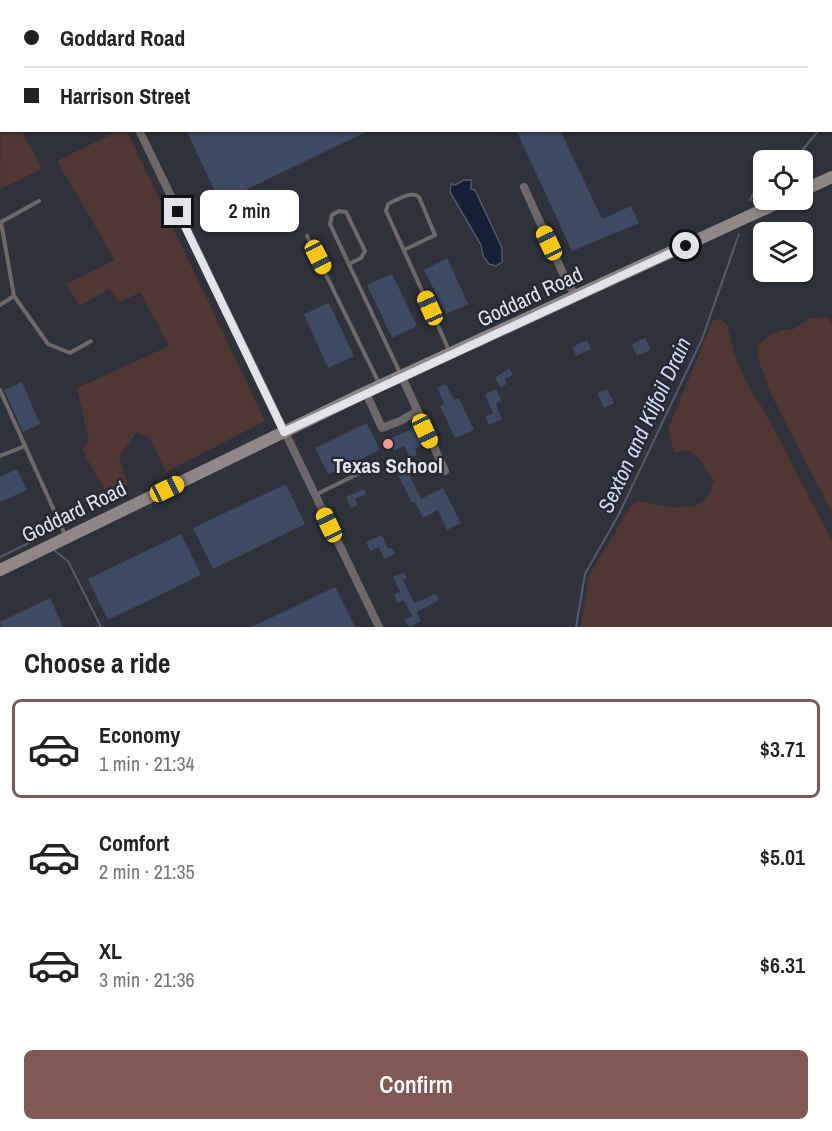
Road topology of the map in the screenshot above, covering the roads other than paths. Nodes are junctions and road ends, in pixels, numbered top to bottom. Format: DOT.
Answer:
graph roads {
  1 [pos="141,132"];
  2 [pos="832,177"];
  3 [pos="813,186"];
  4 [pos="524,187"];
  5 [pos="39,201"];
  6 [pos="763,210"];
  7 [pos="308,236"];
  8 [pos="404,250"];
  9 [pos="349,264"];
  10 [pos="14,296"];
  11 [pos="576,297"];
  12 [pos="0,305"];
  13 [pos="91,341"];
  14 [pos="451,355"];
  15 [pos="402,377"];
  16 [pos="380,386"];
  17 [pos="0,390"];
  18 [pos="366,393"];
  19 [pos="416,412"];
  20 [pos="284,432"];
  21 [pos="25,446"];
  22 [pos="0,456"];
  23 [pos="376,465"];
  24 [pos="446,471"];
  25 [pos="314,495"];
  26 [pos="66,537"];
  27 [pos="0,570"];
  28 [pos="379,627"];
  1 -- 20 [label="street"];
  2 -- 3 [label="main road"];
  4 -- 11 [label="street"];
  5 -- 10 [label="lane"];
  6 -- 11 [label="main road, Goddard Road"];
  7 -- 16 [label="lane"];
  8 -- 8 [label="lane"];
  8 -- 14 [label="lane"];
  9 -- 9 [label="lane"];
  9 -- 15 [label="lane"];
  10 -- 12 [label="lane"];
  10 -- 13 [label="lane"];
  11 -- 14 [label="main road, Goddard Road"];
  14 -- 15 [label="main road, Goddard Road"];
  15 -- 16 [label="main road, Goddard Road"];
  15 -- 19 [label="street"];
  16 -- 18 [label="main road, Goddard Road"];
  17 -- 21 [label="lane"];
  18 -- 19 [label="street"];
  18 -- 20 [label="main road, Goddard Road"];
  19 -- 24 [label="street"];
  20 -- 25 [label="street"];
  20 -- 26 [label="main road, Goddard Road"];
  21 -- 22 [label="lane"];
  21 -- 26 [label="lane"];
  23 -- 25 [label="lane"];
  25 -- 28 [label="street"];
  26 -- 27 [label="main road, Goddard Road"];
}
